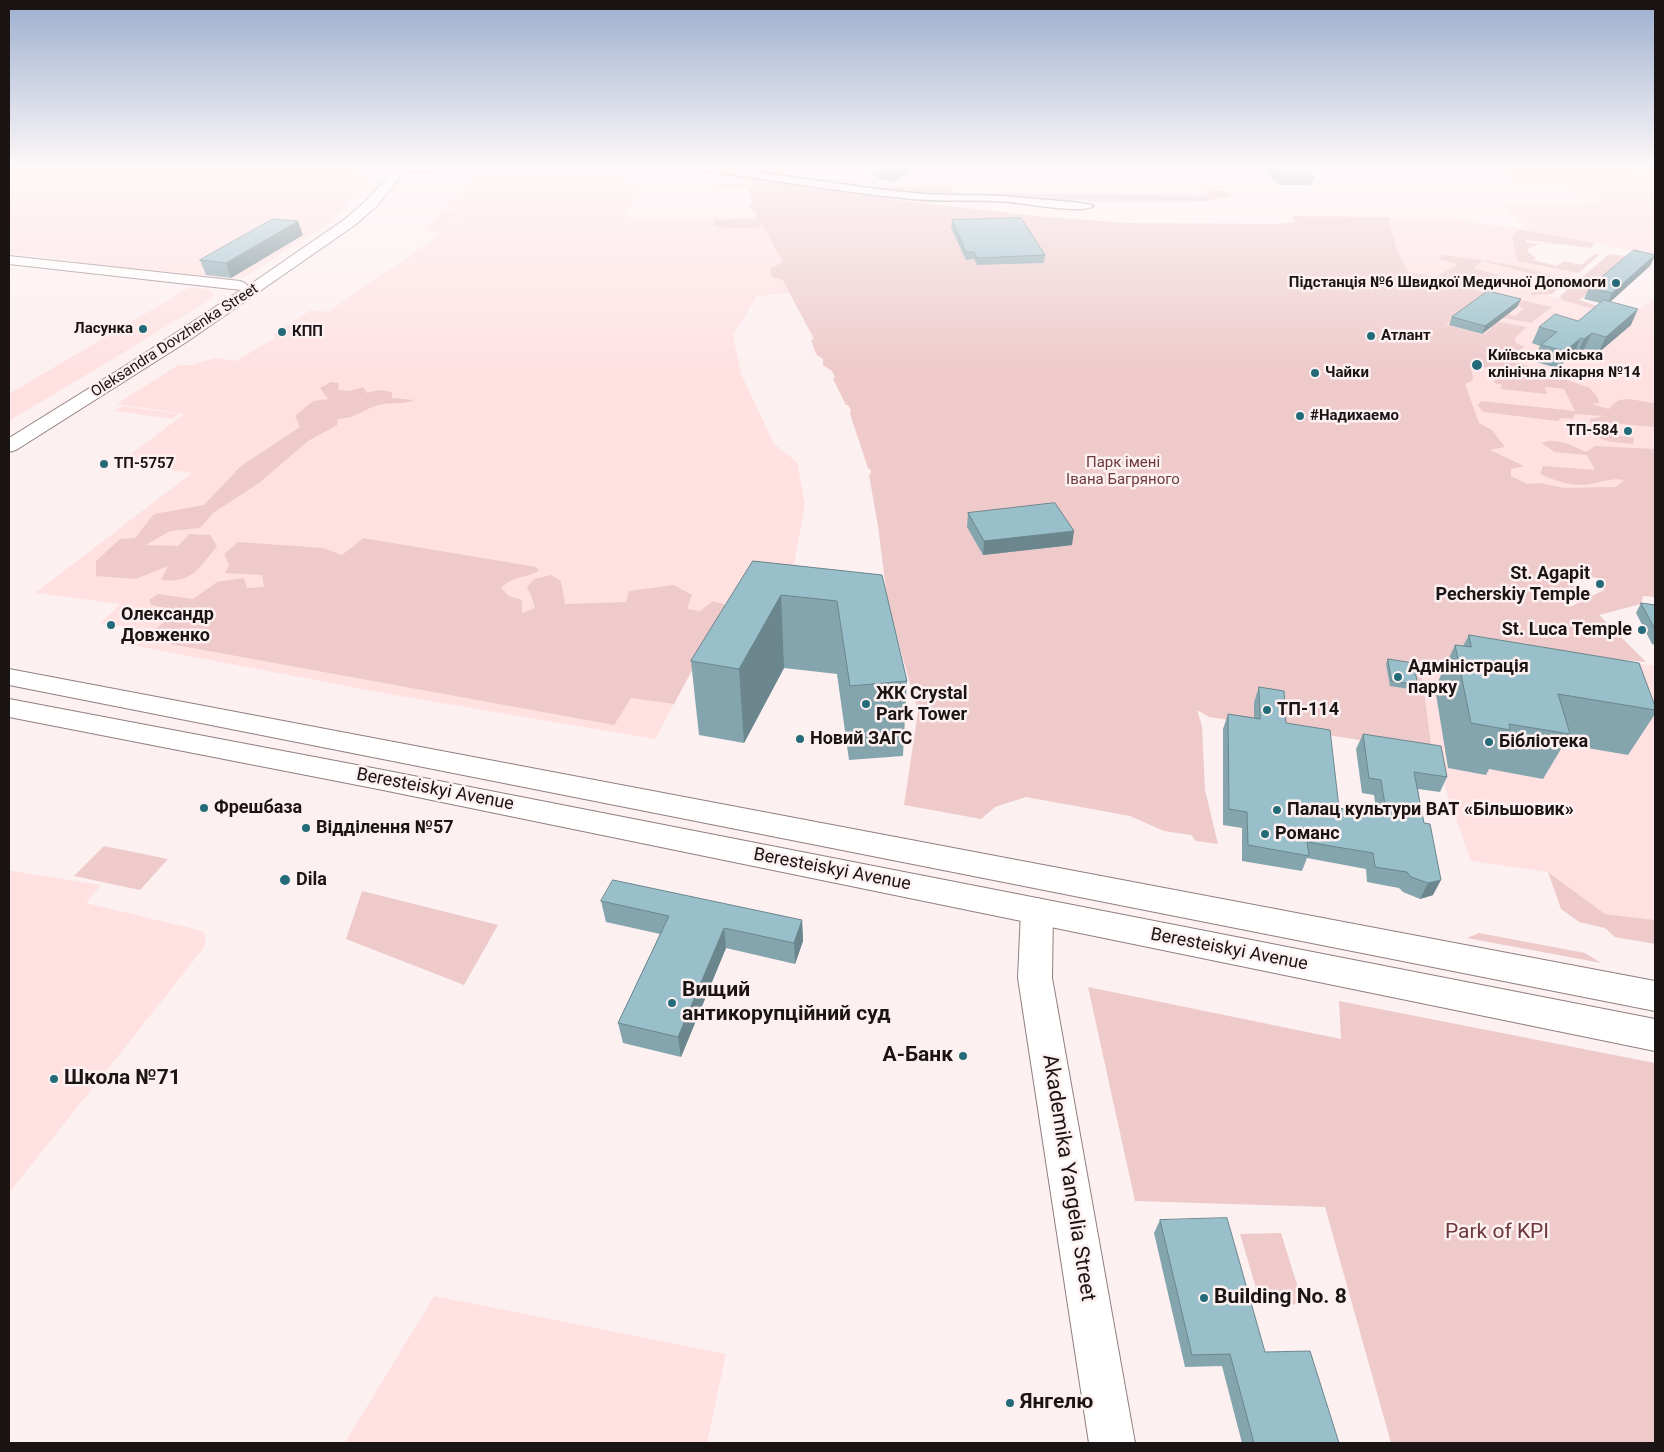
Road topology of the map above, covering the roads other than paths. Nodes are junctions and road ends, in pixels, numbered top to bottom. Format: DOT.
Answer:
graph roads {
  1 [pos="315,235"];
  2 [pos="332,235"];
  3 [pos="9,260"];
  4 [pos="240,286"];
  5 [pos="74,407"];
  6 [pos="9,432"];
  7 [pos="9,446"];
  8 [pos="9,454"];
  9 [pos="9,677"];
  10 [pos="9,708"];
  11 [pos="1038,911"];
  12 [pos="1655,996"];
  13 [pos="1655,1035"];
  14 [pos="1112,1443"];
  1 -- 4 [label="main road, Oleksandra Dovzhenka Street"];
  2 -- 5 [label="main road, Oleksandra Dovzhenka Street"];
  3 -- 4 [label="main road"];
  4 -- 6 [label="main road, Oleksandra Dovzhenka Street"];
  5 -- 7 [label="main road, Oleksandra Dovzhenka Street"];
  5 -- 8 [label="main road"];
  9 -- 12 [label="main road, Beresteiskyi Avenue"];
  10 -- 11 [label="main road, Beresteiskyi Avenue"];
  11 -- 13 [label="main road, Beresteiskyi Avenue"];
  11 -- 14 [label="main road, Akademika Yangelia Street"];
}
